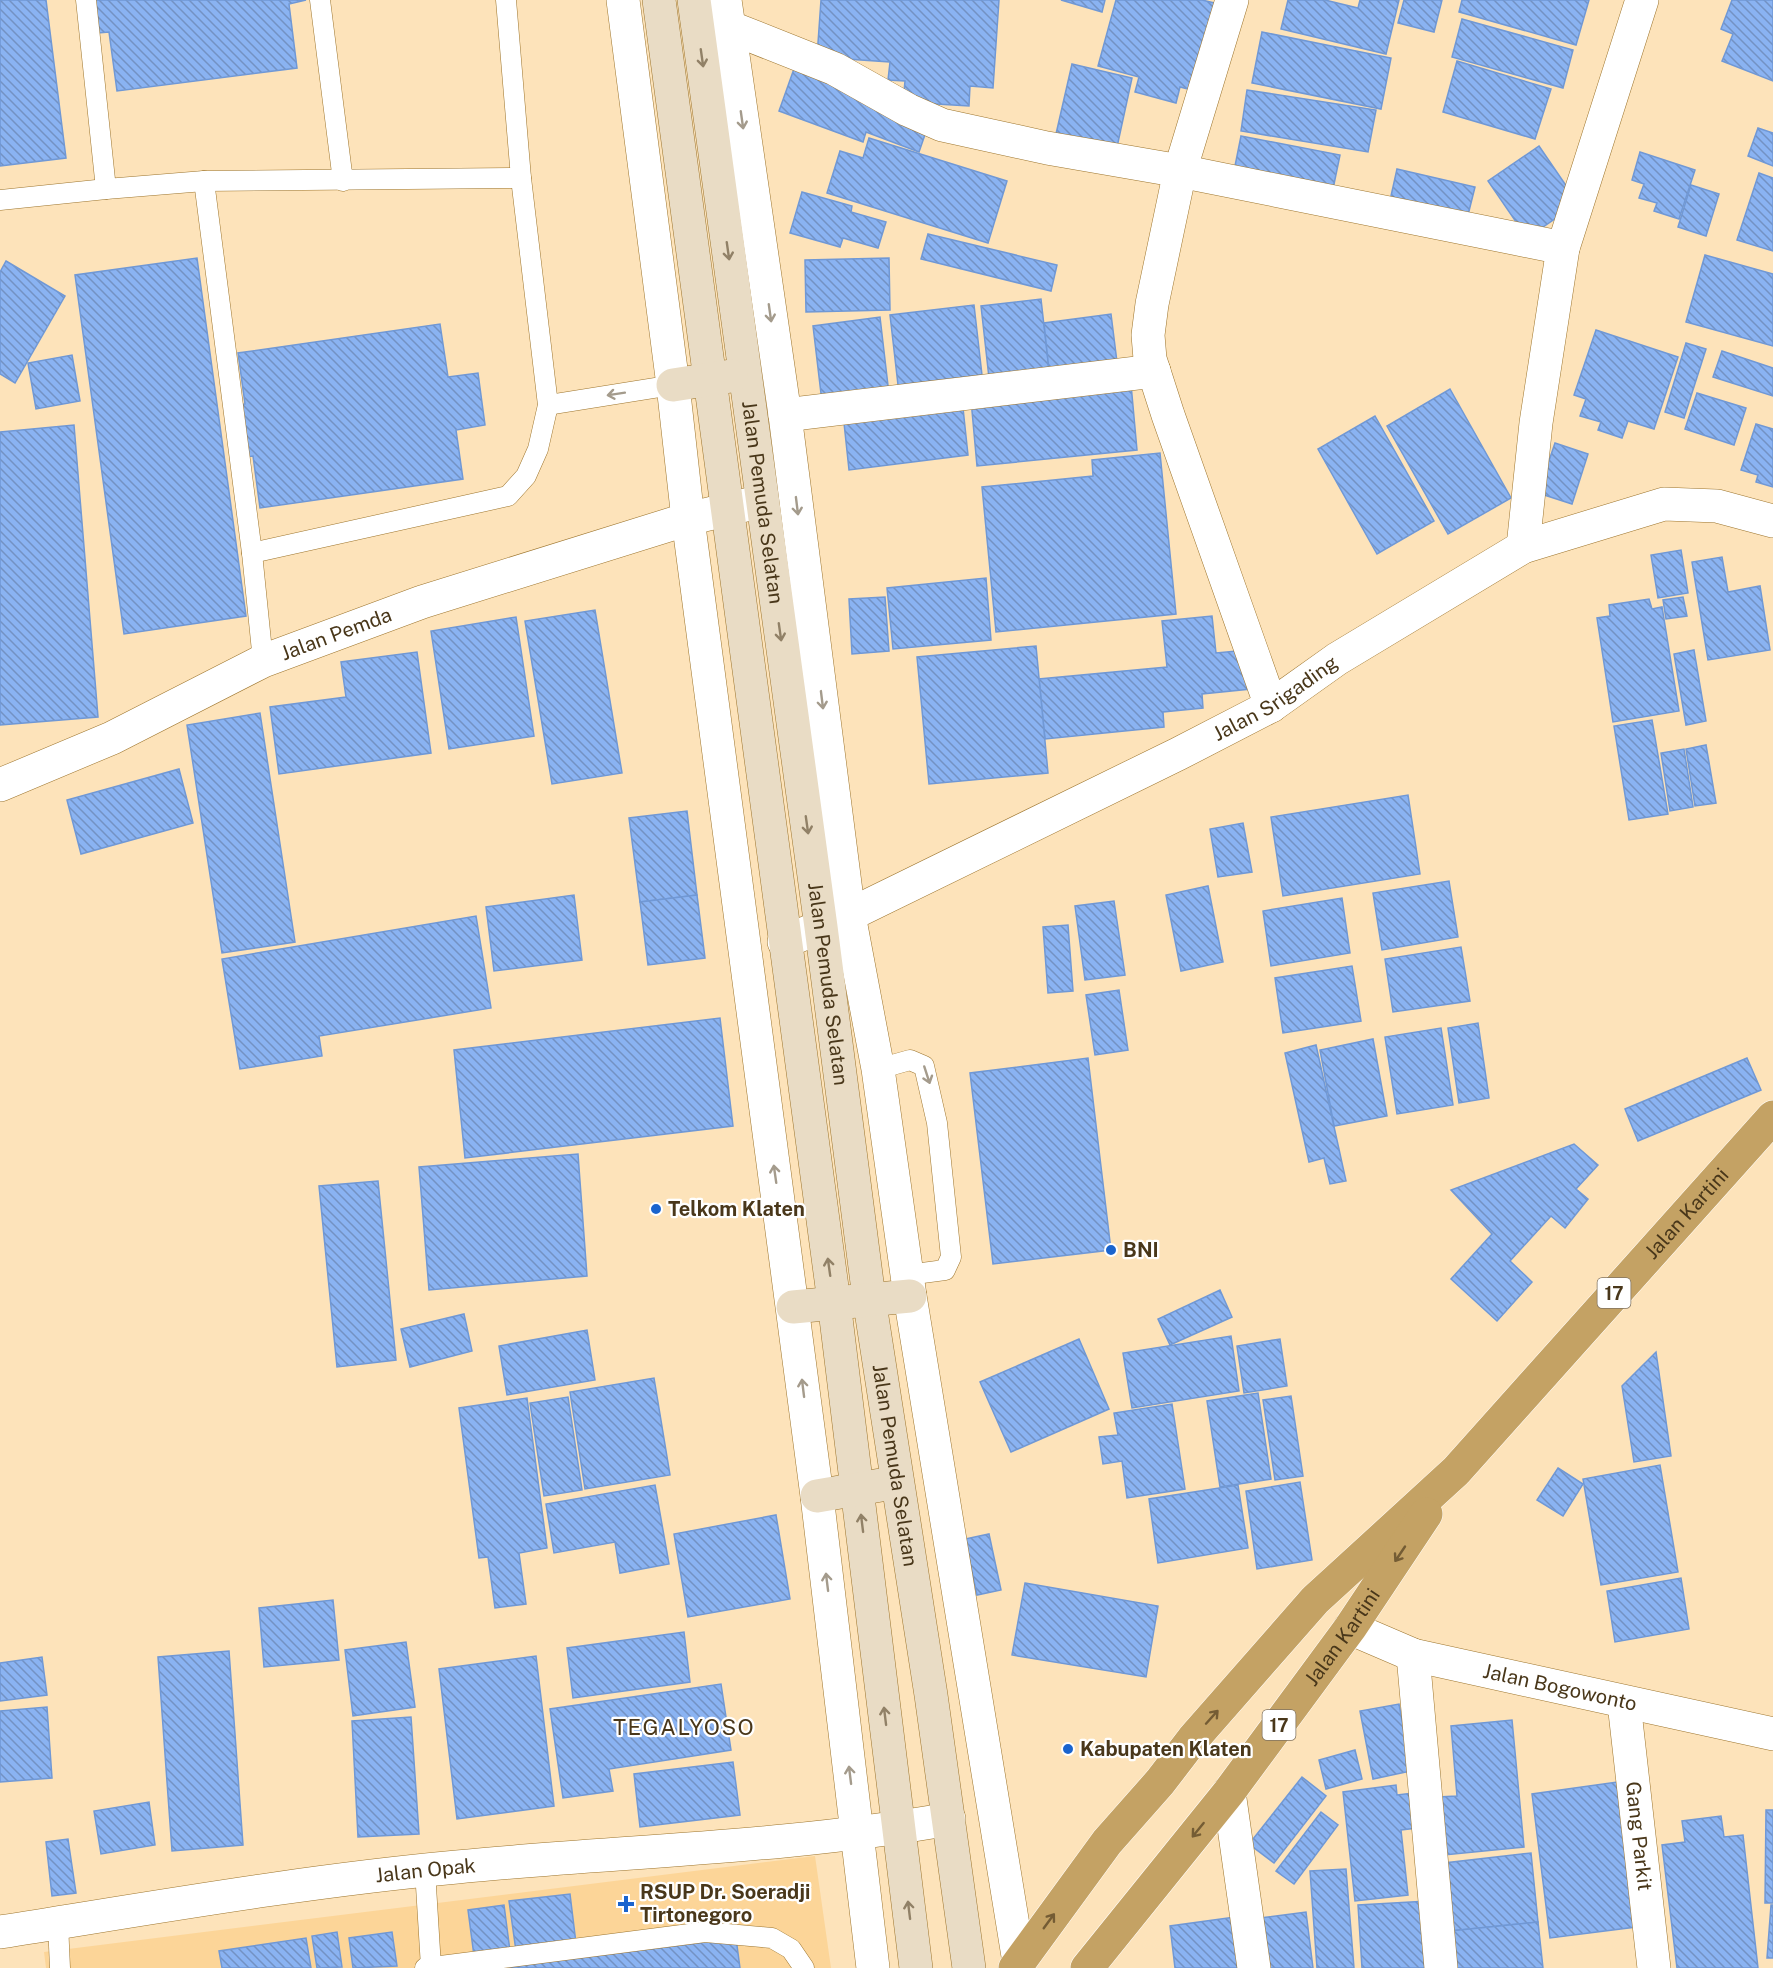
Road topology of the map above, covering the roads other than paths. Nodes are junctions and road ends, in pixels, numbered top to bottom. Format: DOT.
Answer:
graph roads {
  1 [pos="86,0"];
  2 [pos="320,0"];
  3 [pos="506,0"];
  4 [pos="623,0"];
  5 [pos="659,0"];
  6 [pos="694,0"];
  7 [pos="1232,0"];
  8 [pos="1642,0"];
  9 [pos="727,13"];
  10 [pos="1180,171"];
  11 [pos="521,178"];
  12 [pos="204,181"];
  13 [pos="343,181"];
  14 [pos="106,189"];
  15 [pos="0,200"];
  16 [pos="1563,248"];
  17 [pos="1154,371"];
  18 [pos="745,375"];
  19 [pos="710,378"];
  20 [pos="674,385"];
  21 [pos="548,405"];
  22 [pos="785,415"];
  23 [pos="762,501"];
  24 [pos="727,508"];
  25 [pos="687,519"];
  26 [pos="1773,521"];
  27 [pos="1522,547"];
  28 [pos="252,553"];
  29 [pos="263,661"];
  30 [pos="1271,706"];
  31 [pos="0,785"];
  32 [pos="835,921"];
  33 [pos="784,942"];
  34 [pos="878,1069"];
  35 [pos="1773,1117"];
  36 [pos="908,1286"];
  37 [pos="869,1298"];
  38 [pos="834,1302"];
  39 [pos="793,1307"];
  40 [pos="1456,1471"];
  41 [pos="898,1482"];
  42 [pos="858,1489"];
  43 [pos="817,1496"];
  44 [pos="1350,1628"];
  45 [pos="1413,1655"];
  46 [pos="1624,1703"];
  47 [pos="1773,1734"];
  48 [pos="1229,1792"];
  49 [pos="949,1819"];
  50 [pos="898,1828"];
  51 [pos="856,1834"];
  52 [pos="425,1870"];
  53 [pos="57,1923"];
  54 [pos="0,1932"];
  55 [pos="1017,1965"];
  56 [pos="431,1967"];
  57 [pos="60,1968"];
  58 [pos="425,1968"];
  59 [pos="804,1968"];
  60 [pos="873,1968"];
  61 [pos="916,1968"];
  62 [pos="969,1968"];
  63 [pos="1087,1968"];
  64 [pos="1254,1968"];
  65 [pos="1441,1968"];
  66 [pos="1654,1968"];
  1 -- 14 [label="lane"];
  2 -- 13 [label="lane"];
  3 -- 11 [label="lane"];
  4 -- 20 [label="street"];
  5 -- 19 [label="main road, Jalan Pemuda Selatan"];
  6 -- 18 [label="main road, Jalan Pemuda Selatan, one-way"];
  7 -- 10 [label="street"];
  8 -- 16 [label="street"];
  9 -- 10 [label="street"];
  9 -- 22 [label="street, one-way"];
  10 -- 16 [label="street"];
  10 -- 17 [label="street"];
  11 -- 13 [label="lane"];
  11 -- 21 [label="lane"];
  12 -- 13 [label="lane"];
  12 -- 14 [label="lane"];
  12 -- 28 [label="lane"];
  14 -- 15 [label="lane"];
  16 -- 27 [label="street"];
  17 -- 22 [label="street"];
  17 -- 30 [label="street"];
  18 -- 19 [label="main road"];
  18 -- 23 [label="main road, Jalan Pemuda Selatan"];
  19 -- 20 [label="main road"];
  19 -- 24 [label="main road, Jalan Pemuda Selatan"];
  20 -- 21 [label="lane, one-way"];
  20 -- 25 [label="street"];
  21 -- 28 [label="lane"];
  22 -- 32 [label="street, one-way"];
  23 -- 24 [label="street, Jalan Pemda"];
  23 -- 32 [label="main road, Jalan Pemuda Selatan, one-way"];
  24 -- 25 [label="street, Jalan Pemda"];
  24 -- 33 [label="main road, Jalan Pemuda Selatan"];
  25 -- 29 [label="street, Jalan Pemda"];
  39 -- 25 [label="street, one-way"];
  26 -- 27 [label="street, Jalan Srigading"];
  27 -- 30 [label="street, Jalan Srigading"];
  28 -- 29 [label="lane"];
  29 -- 31 [label="street, Jalan Pemda"];
  30 -- 32 [label="street, Jalan Srigading"];
  32 -- 33 [label="street, Jalan Srigading"];
  32 -- 34 [label="street"];
  32 -- 37 [label="main road, Jalan Pemuda Selatan"];
  38 -- 33 [label="main road, Jalan Pemuda Selatan, one-way"];
  34 -- 36 [label="street"];
  34 -- 36 [label="lane, one-way"];
  35 -- 40 [label="highway, Jalan Kartini / 17"];
  36 -- 37 [label="main road"];
  36 -- 55 [label="street"];
  37 -- 38 [label="main road"];
  37 -- 41 [label="main road, Jalan Pemuda Selatan"];
  38 -- 39 [label="main road"];
  38 -- 42 [label="main road, Jalan Pemuda Selatan"];
  43 -- 39 [label="street, one-way"];
  40 -- 44 [label="highway, Jalan Kartini / 17, one-way"];
  55 -- 40 [label="highway, Jalan Kartini / 17, one-way"];
  41 -- 42 [label="main road"];
  41 -- 49 [label="main road, Jalan Pemuda Selatan"];
  42 -- 43 [label="main road"];
  50 -- 42 [label="main road, Jalan Pemuda Selatan, one-way"];
  51 -- 43 [label="street, one-way"];
  44 -- 45 [label="street, Jalan Bogowonto"];
  44 -- 48 [label="highway, Jalan Kartini / 17"];
  45 -- 46 [label="street, Jalan Bogowonto"];
  45 -- 65 [label="street"];
  46 -- 47 [label="street, Jalan Bogowonto"];
  46 -- 66 [label="street, Gang Parkit"];
  48 -- 63 [label="highway, Jalan Kartini / 17, one-way"];
  48 -- 64 [label="street"];
  49 -- 50 [label="street, Jalan Opak"];
  49 -- 62 [label="main road, Jalan Pemuda Selatan"];
  50 -- 51 [label="street, Jalan Opak"];
  61 -- 50 [label="main road, Jalan Pemuda Selatan, one-way"];
  51 -- 52 [label="street, Jalan Opak"];
  51 -- 60 [label="street"];
  52 -- 53 [label="street, Jalan Opak"];
  52 -- 56 [label="lane"];
  53 -- 54 [label="street, Jalan Opak"];
  53 -- 57 [label="lane"];
  56 -- 58 [label="lane"];
  56 -- 59 [label="lane"];
}
